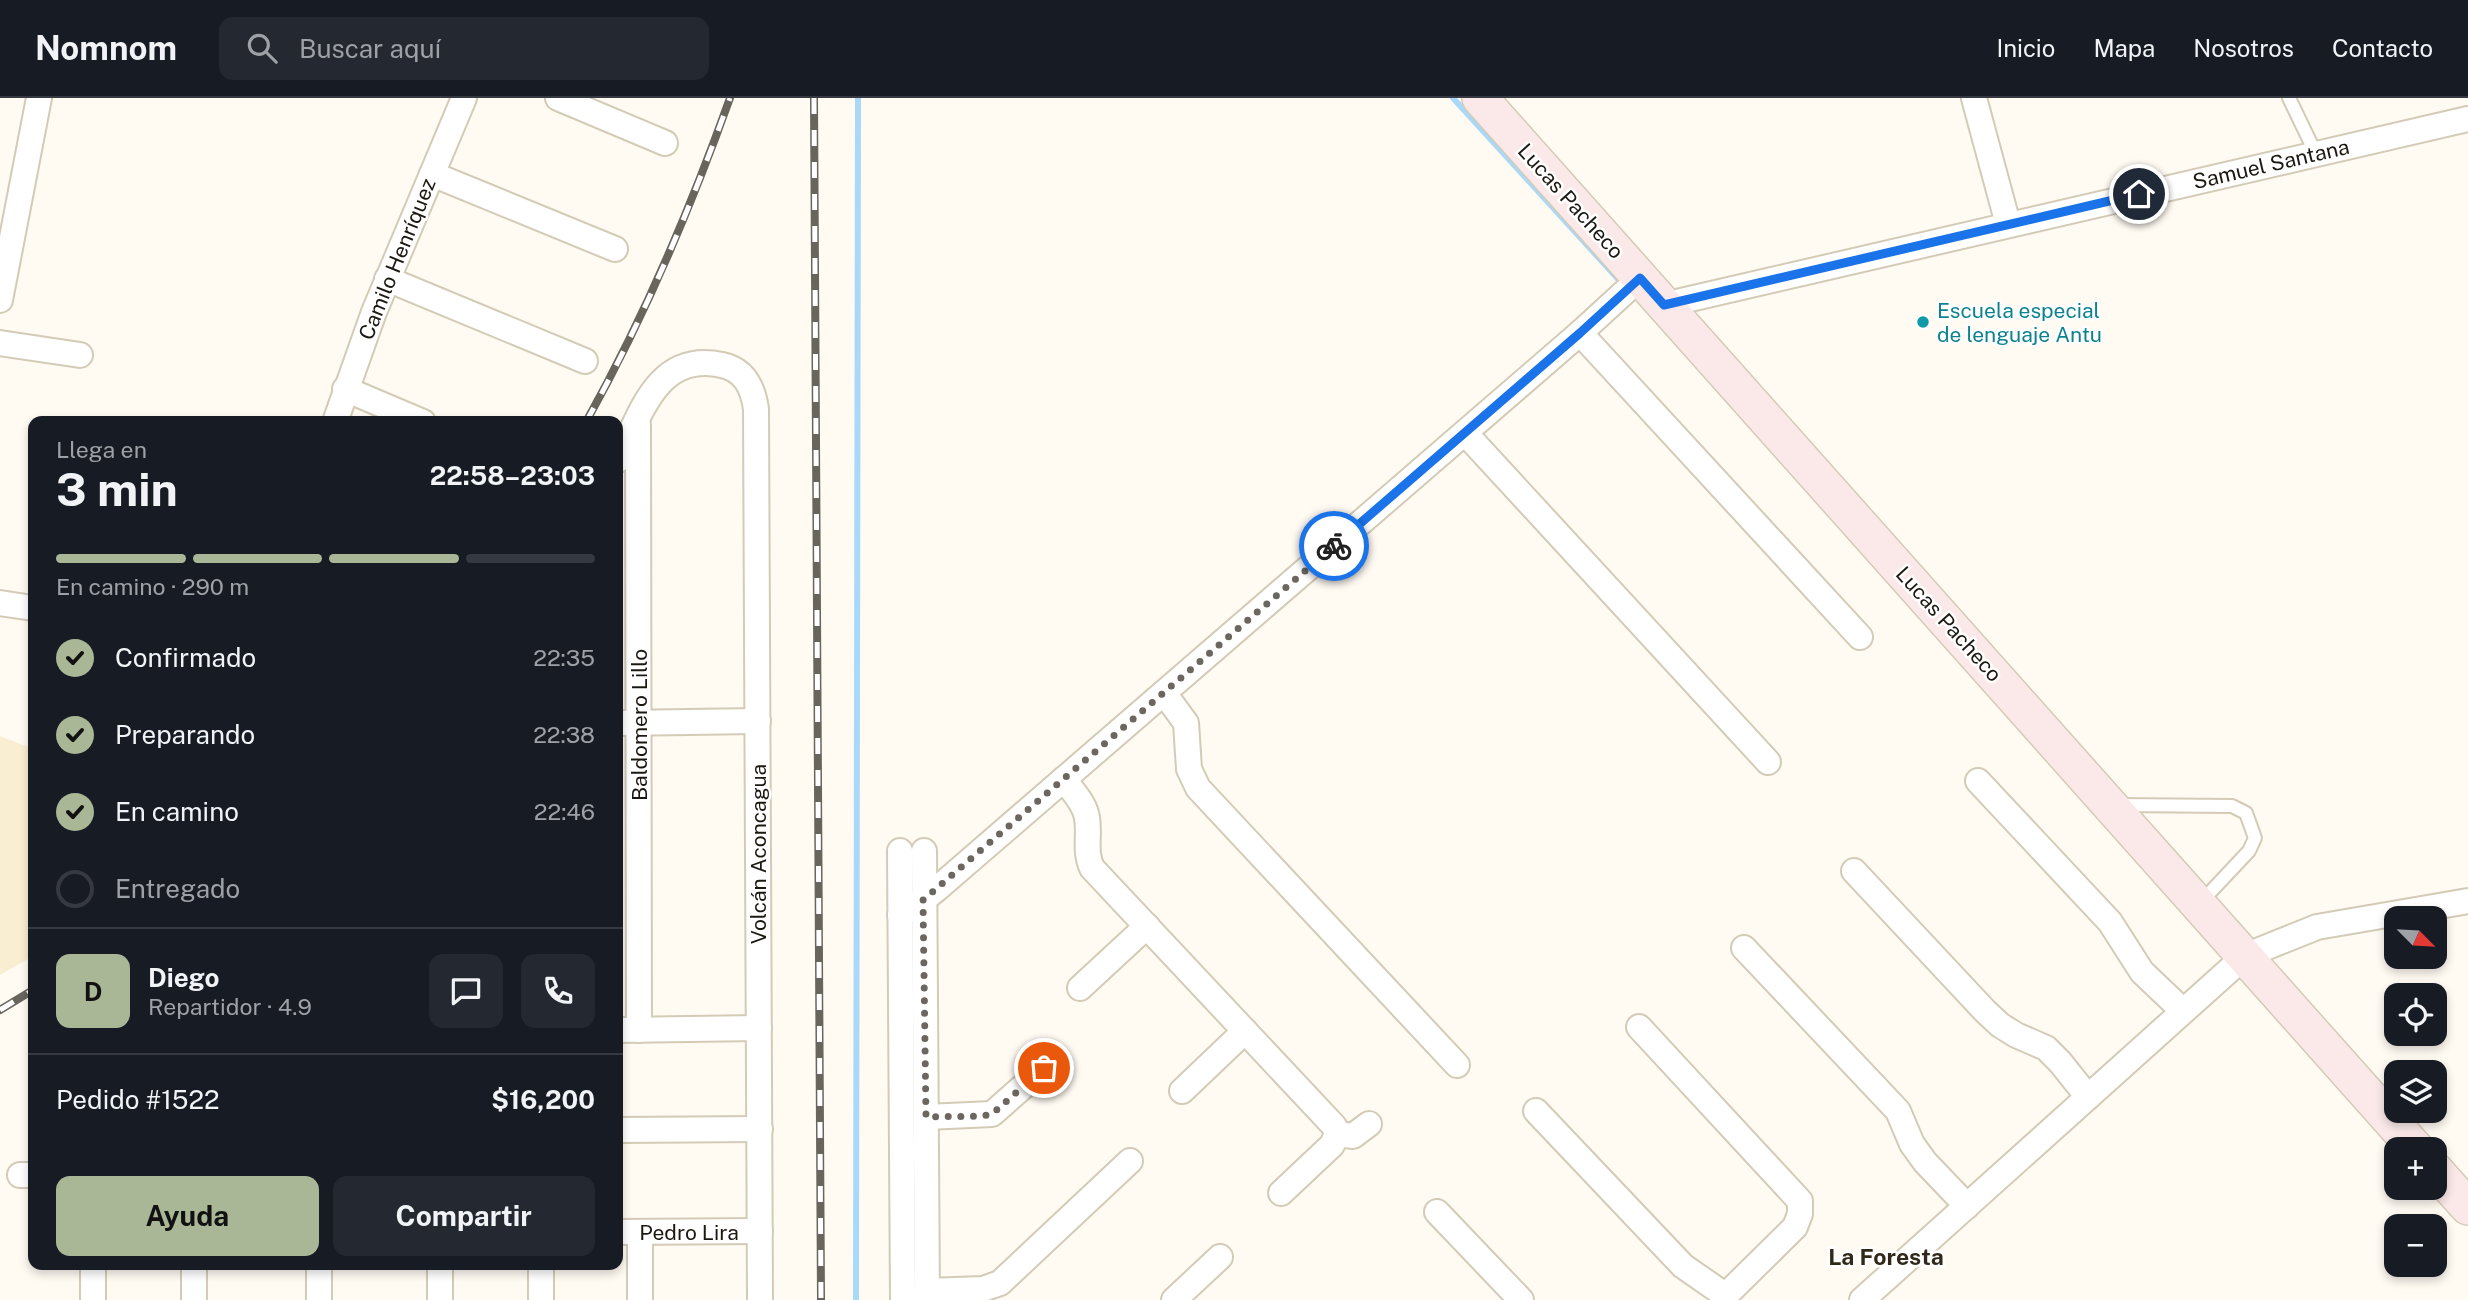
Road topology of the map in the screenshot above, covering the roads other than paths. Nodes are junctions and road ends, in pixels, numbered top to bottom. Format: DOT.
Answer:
graph roads {
  1 [pos="39,98"];
  2 [pos="464,98"];
  3 [pos="558,98"];
  4 [pos="1480,98"];
  5 [pos="1974,98"];
  6 [pos="2289,98"];
  7 [pos="2468,119"];
  8 [pos="665,143"];
  9 [pos="2316,154"];
  10 [pos="432,174"];
  11 [pos="2008,224"];
  12 [pos="615,249"];
  13 [pos="1640,278"];
  14 [pos="387,279"];
  15 [pos="0,299"];
  16 [pos="1664,305"];
  17 [pos="1580,333"];
  18 [pos="0,343"];
  19 [pos="80,355"];
  20 [pos="586,361"];
  21 [pos="345,389"];
  22 [pos="337,416"];
  23 [pos="409,416"];
  24 [pos="638,421"];
  25 [pos="1465,433"];
  26 [pos="623,450"];
  27 [pos="0,603"];
  28 [pos="28,607"];
  29 [pos="1860,637"];
  30 [pos="1164,693"];
  31 [pos="758,721"];
  32 [pos="628,723"];
  33 [pos="1768,762"];
  34 [pos="1064,779"];
  35 [pos="1979,781"];
  36 [pos="2110,805"];
  37 [pos="1854,871"];
  38 [pos="923,900"];
  39 [pos="2468,901"];
  40 [pos="2199,905"];
  41 [pos="900,915"];
  42 [pos="1147,926"];
  43 [pos="1744,948"];
  44 [pos="2245,956"];
  45 [pos="1080,988"];
  46 [pos="2183,1011"];
  47 [pos="1639,1027"];
  48 [pos="759,1028"];
  49 [pos="628,1030"];
  50 [pos="1245,1031"];
  51 [pos="1457,1065"];
  52 [pos="1044,1068"];
  53 [pos="1182,1091"];
  54 [pos="2088,1097"];
  55 [pos="1536,1111"];
  56 [pos="926,1117"];
  57 [pos="1369,1124"];
  58 [pos="760,1129"];
  59 [pos="623,1130"];
  60 [pos="1337,1134"];
  61 [pos="2405,1137"];
  62 [pos="1130,1161"];
  63 [pos="2447,1184"];
  64 [pos="1281,1193"];
  65 [pos="1967,1206"];
  66 [pos="2468,1207"];
  67 [pos="1437,1212"];
  68 [pos="760,1231"];
  69 [pos="629,1232"];
  70 [pos="1220,1257"];
  71 [pos="93,1270"];
  72 [pos="194,1270"];
  73 [pos="318,1270"];
  74 [pos="440,1270"];
  75 [pos="541,1270"];
  76 [pos="927,1295"];
  77 [pos="1725,1299"];
  78 [pos="93,1300"];
  79 [pos="194,1300"];
  80 [pos="319,1300"];
  81 [pos="440,1300"];
  82 [pos="541,1300"];
  83 [pos="640,1300"];
  84 [pos="760,1300"];
  85 [pos="902,1300"];
  86 [pos="1174,1300"];
  87 [pos="1521,1300"];
  88 [pos="1862,1300"];
  1 -- 15 [label="street"];
  2 -- 10 [label="street, Camilo Henríquez"];
  3 -- 8 [label="street"];
  4 -- 13 [label="main road, Lucas Pacheco"];
  5 -- 11 [label="street"];
  6 -- 9 [label="lane"];
  7 -- 9 [label="street, Samuel Santana"];
  9 -- 11 [label="street, Samuel Santana"];
  10 -- 12 [label="street"];
  10 -- 14 [label="street, Camilo Henríquez"];
  11 -- 16 [label="street, Samuel Santana"];
  13 -- 16 [label="main road, Lucas Pacheco"];
  13 -- 17 [label="street"];
  14 -- 20 [label="street"];
  14 -- 21 [label="street, Camilo Henríquez"];
  16 -- 36 [label="main road, Lucas Pacheco"];
  17 -- 25 [label="street"];
  17 -- 29 [label="street"];
  18 -- 19 [label="street"];
  21 -- 22 [label="street, Camilo Henríquez"];
  21 -- 23 [label="street"];
  24 -- 26 [label="street"];
  24 -- 31 [label="street, Volcán Aconcagua"];
  24 -- 32 [label="street, Baldomero Lillo"];
  25 -- 30 [label="street"];
  25 -- 33 [label="street"];
  27 -- 28 [label="street"];
  30 -- 34 [label="street"];
  30 -- 51 [label="street"];
  31 -- 32 [label="street"];
  31 -- 48 [label="street, Volcán Aconcagua"];
  32 -- 49 [label="street, Baldomero Lillo"];
  34 -- 38 [label="street"];
  34 -- 42 [label="street"];
  35 -- 46 [label="street"];
  36 -- 40 [label="main road, Lucas Pacheco"];
  36 -- 40 [label="lane"];
  37 -- 54 [label="street"];
  38 -- 41 [label="street"];
  38 -- 41 [label="street"];
  38 -- 56 [label="street"];
  39 -- 44 [label="street"];
  40 -- 44 [label="main road, Lucas Pacheco"];
  41 -- 85 [label="street"];
  42 -- 45 [label="street"];
  42 -- 50 [label="street"];
  43 -- 65 [label="street"];
  44 -- 46 [label="street"];
  44 -- 61 [label="main road, Lucas Pacheco"];
  46 -- 54 [label="street"];
  47 -- 77 [label="street"];
  48 -- 49 [label="street"];
  48 -- 58 [label="street, Volcán Aconcagua"];
  50 -- 53 [label="street"];
  50 -- 60 [label="street"];
  52 -- 56 [label="street"];
  54 -- 65 [label="street"];
  55 -- 77 [label="street"];
  56 -- 76 [label="street"];
  57 -- 60 [label="street"];
  58 -- 59 [label="street"];
  58 -- 68 [label="street, Volcán Aconcagua"];
  60 -- 64 [label="street"];
  62 -- 76 [label="street"];
  63 -- 66 [label="main road"];
  65 -- 88 [label="street"];
  67 -- 87 [label="street"];
  68 -- 69 [label="street, Pedro Lira"];
  68 -- 84 [label="street, Volcán Aconcagua"];
  69 -- 83 [label="street"];
  70 -- 86 [label="street"];
  71 -- 78 [label="street"];
  72 -- 79 [label="street"];
  73 -- 80 [label="street"];
  74 -- 81 [label="street"];
  75 -- 82 [label="street"];
}
